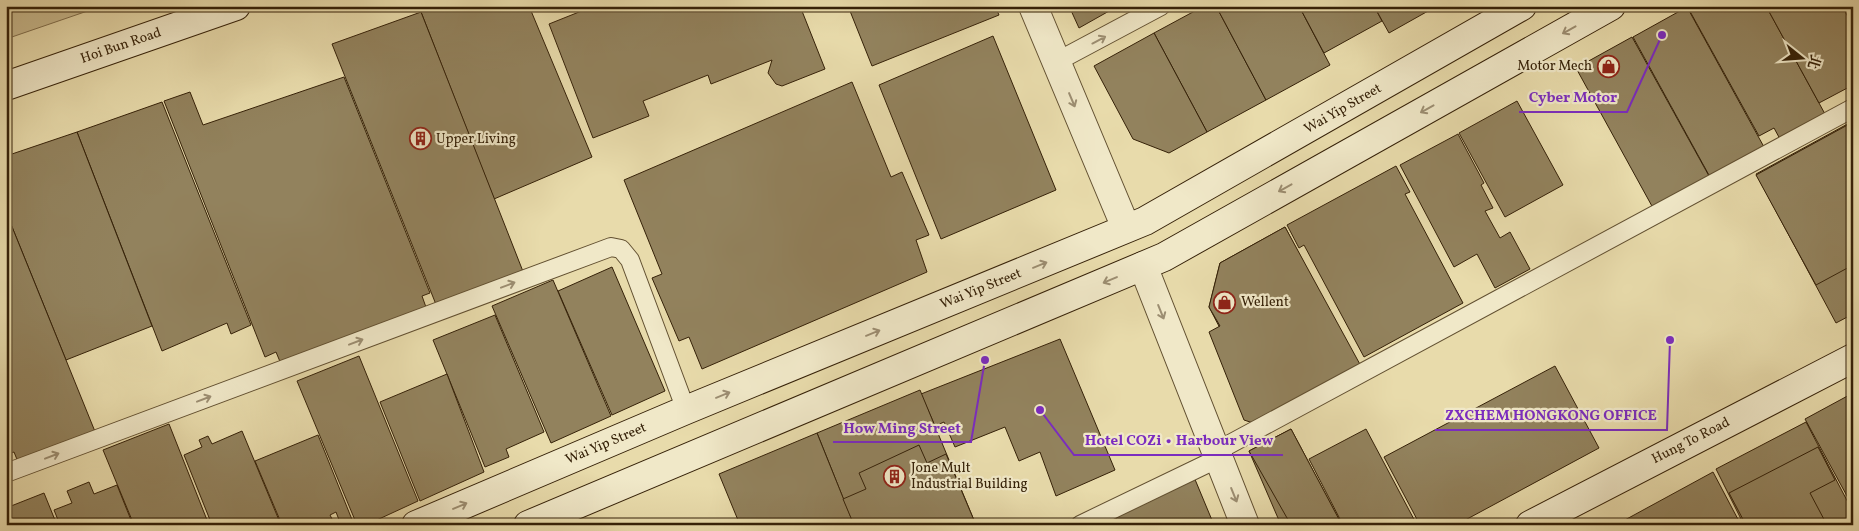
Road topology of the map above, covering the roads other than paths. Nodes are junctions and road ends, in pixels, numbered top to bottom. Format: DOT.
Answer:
graph roads {
  1 [pos="236,6"];
  2 [pos="1032,6"];
  3 [pos="1161,6"];
  4 [pos="1522,6"];
  5 [pos="1611,6"];
  6 [pos="1056,62"];
  7 [pos="6,86"];
  8 [pos="1853,108"];
  9 [pos="1126,228"];
  10 [pos="1143,266"];
  11 [pos="1853,358"];
  12 [pos="686,410"];
  13 [pos="1218,455"];
  14 [pos="6,474"];
  15 [pos="416,525"];
  16 [pos="528,525"];
  17 [pos="1080,525"];
  18 [pos="1245,525"];
  19 [pos="1530,525"];
  1 -- 7 [label="main road, Hoi Bun Road"];
  2 -- 6 [label="main road"];
  6 -- 3 [label="lane, one-way"];
  4 -- 9 [label="main road, Wai Yip Street"];
  5 -- 10 [label="main road, one-way"];
  6 -- 9 [label="main road, one-way"];
  8 -- 13 [label="lane"];
  12 -- 9 [label="main road, Wai Yip Street, one-way"];
  10 -- 13 [label="main road, one-way"];
  10 -- 16 [label="main road, one-way"];
  11 -- 19 [label="main road, Hung To Road"];
  14 -- 12 [label="lane, one-way"];
  15 -- 12 [label="main road, Wai Yip Street, one-way"];
  13 -- 17 [label="lane"];
  13 -- 18 [label="main road, one-way"];
}
